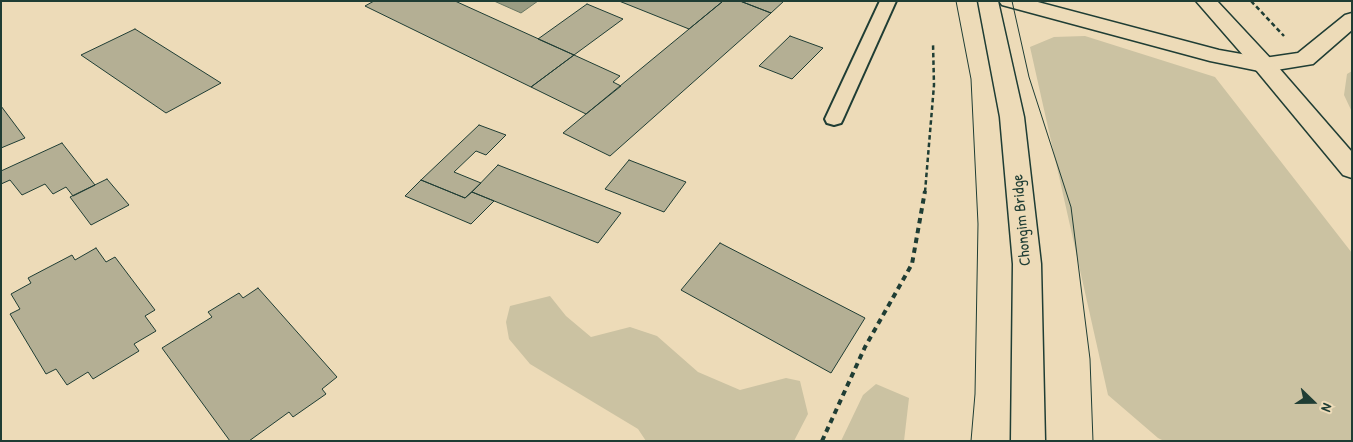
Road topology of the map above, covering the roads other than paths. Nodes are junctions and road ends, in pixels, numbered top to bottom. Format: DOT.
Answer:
graph roads {
  1 [pos="888,1"];
  2 [pos="988,1"];
  3 [pos="1009,1"];
  4 [pos="1206,1"];
  5 [pos="1352,19"];
  6 [pos="1264,66"];
  7 [pos="834,119"];
  8 [pos="1352,169"];
  9 [pos="1028,441"];
  1 -- 7 [label="lane"];
  2 -- 9 [label="main road, Chongim Bridge"];
  3 -- 6 [label="main road"];
  4 -- 6 [label="main road"];
  5 -- 6 [label="main road"];
  6 -- 8 [label="main road"];
}
